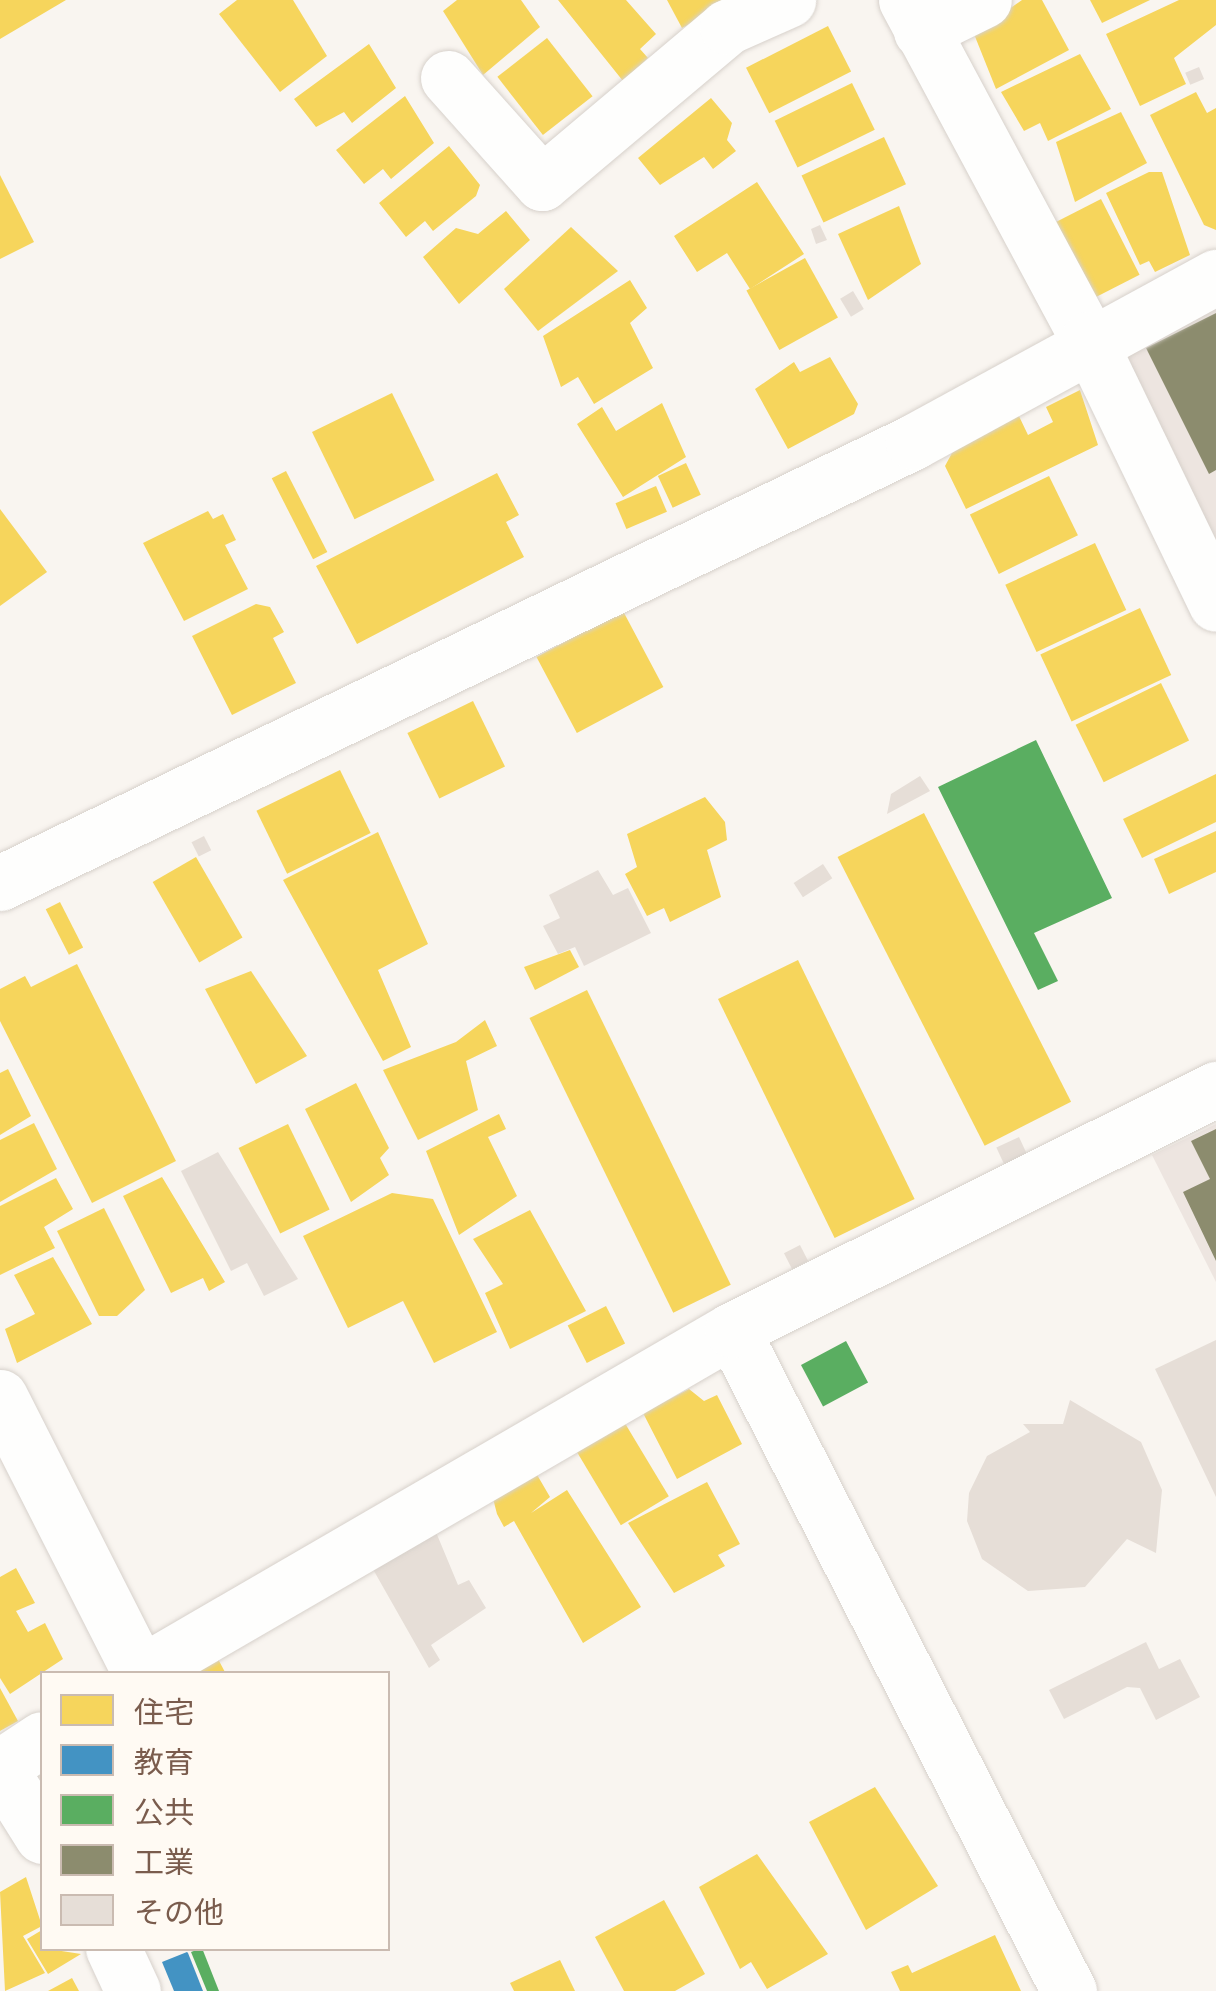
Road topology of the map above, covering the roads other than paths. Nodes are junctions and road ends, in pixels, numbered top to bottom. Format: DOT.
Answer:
graph roads {
  1 [pos="788,0"];
  2 [pos="984,0"];
  3 [pos="914,16"];
  4 [pos="448,78"];
  5 [pos="1216,277"];
  6 [pos="1088,339"];
  7 [pos="1216,604"];
  8 [pos="0,883"];
  9 [pos="1216,1089"];
  10 [pos="732,1330"];
  11 [pos="0,1397"];
  12 [pos="139,1671"];
  13 [pos="143,1671"];
  14 [pos="40,1740"];
  15 [pos="0,1768"];
  16 [pos="40,1833"];
  17 [pos="115,1951"];
  18 [pos="132,1991"];
  19 [pos="1069,1991"];
  1 -- 4 [label="street"];
  2 -- 3 [label="street"];
  3 -- 6 [label="street"];
  5 -- 6 [label="street"];
  6 -- 7 [label="street"];
  6 -- 8 [label="street"];
  9 -- 10 [label="street"];
  10 -- 13 [label="street"];
  10 -- 19 [label="street"];
  11 -- 12 [label="street"];
  14 -- 15 [label="street"];
  15 -- 16 [label="street"];
  17 -- 18 [label="street"];
}
